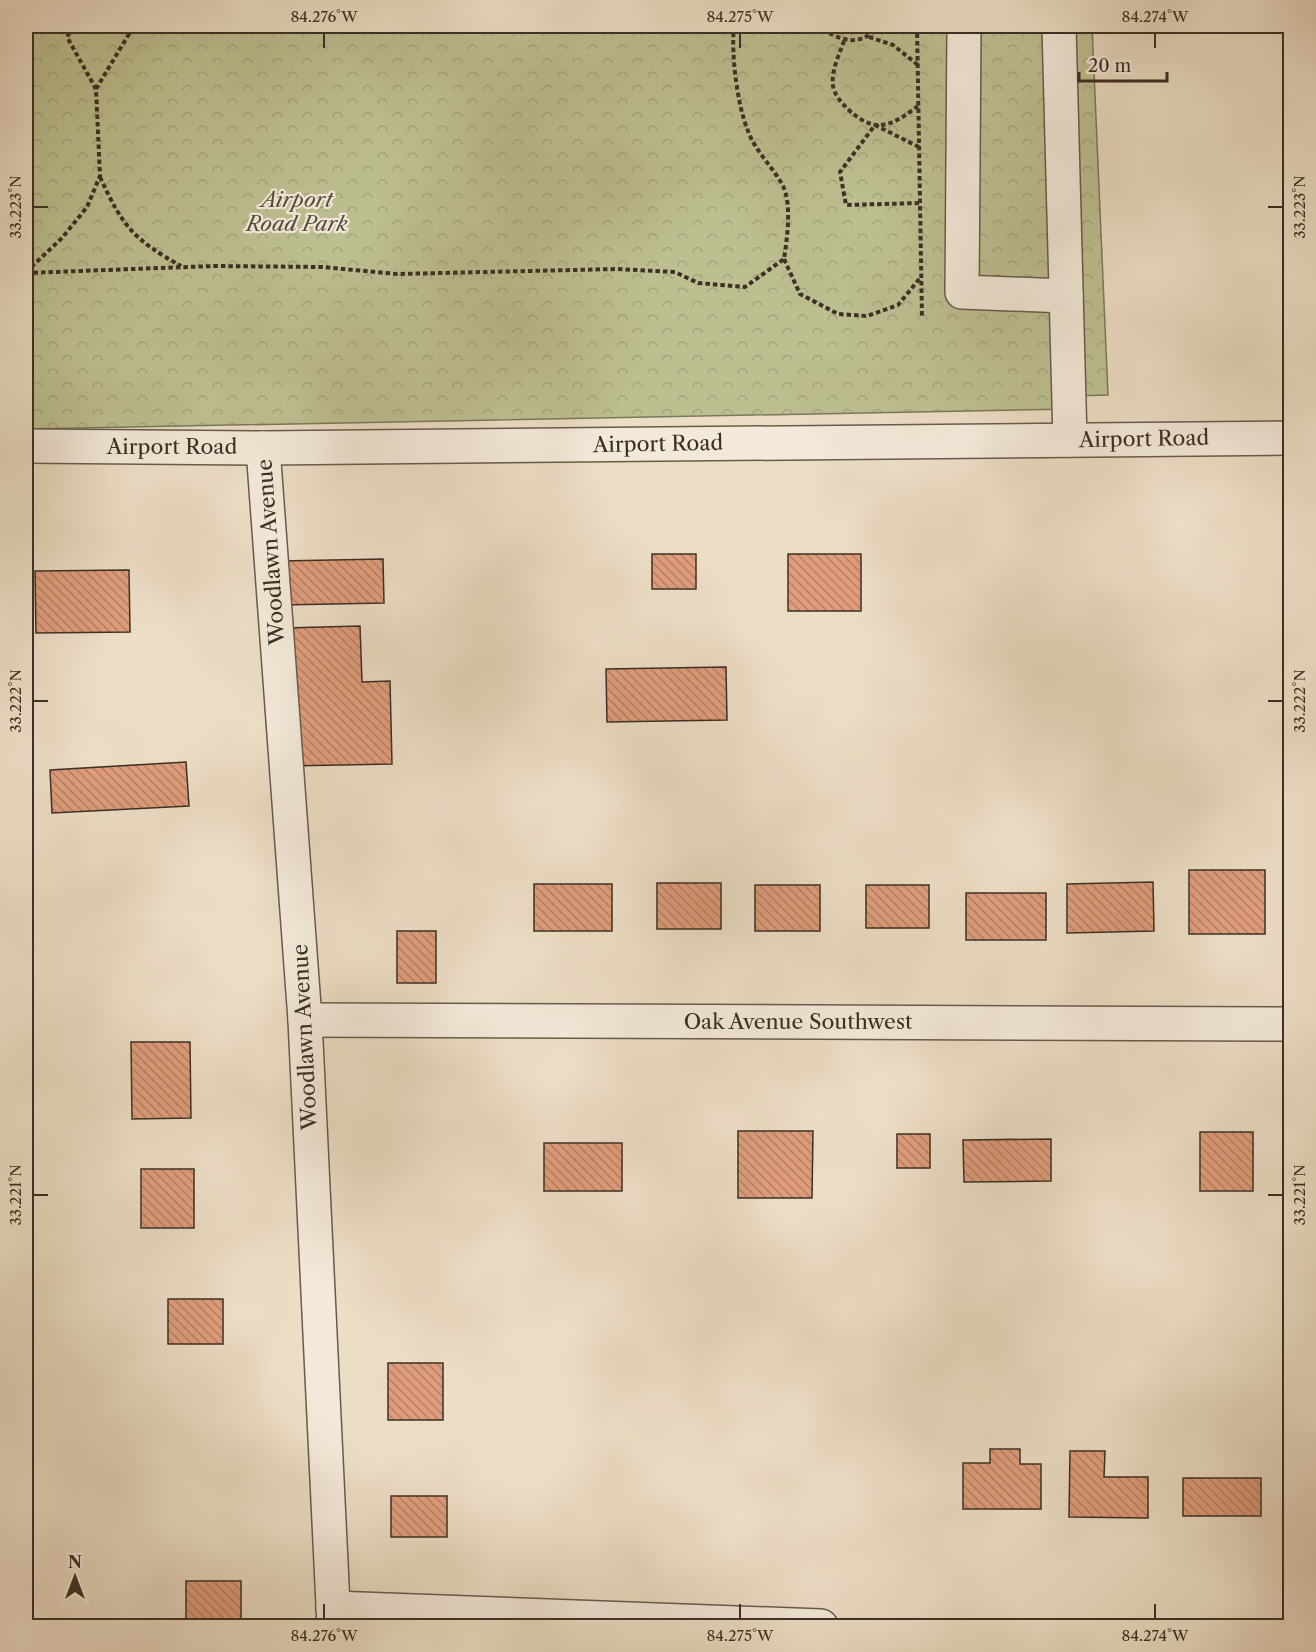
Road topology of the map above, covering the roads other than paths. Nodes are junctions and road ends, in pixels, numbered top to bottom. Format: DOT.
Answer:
graph roads {
  1 [pos="964,26"];
  2 [pos="1059,26"];
  3 [pos="1066,296"];
  4 [pos="1290,438"];
  5 [pos="1070,440"];
  6 [pos="26,446"];
  7 [pos="263,448"];
  8 [pos="305,1020"];
  9 [pos="1290,1024"];
  10 [pos="333,1617"];
  11 [pos="822,1626"];
  1 -- 3 [label="street"];
  2 -- 3 [label="street"];
  3 -- 5 [label="street"];
  4 -- 5 [label="street, Airport Road"];
  5 -- 7 [label="street, Airport Road"];
  6 -- 7 [label="street, Airport Road"];
  7 -- 8 [label="street, Woodlawn Avenue"];
  8 -- 9 [label="street, Oak Avenue Southwest"];
  8 -- 10 [label="street, Woodlawn Avenue"];
  10 -- 11 [label="street"];
}
